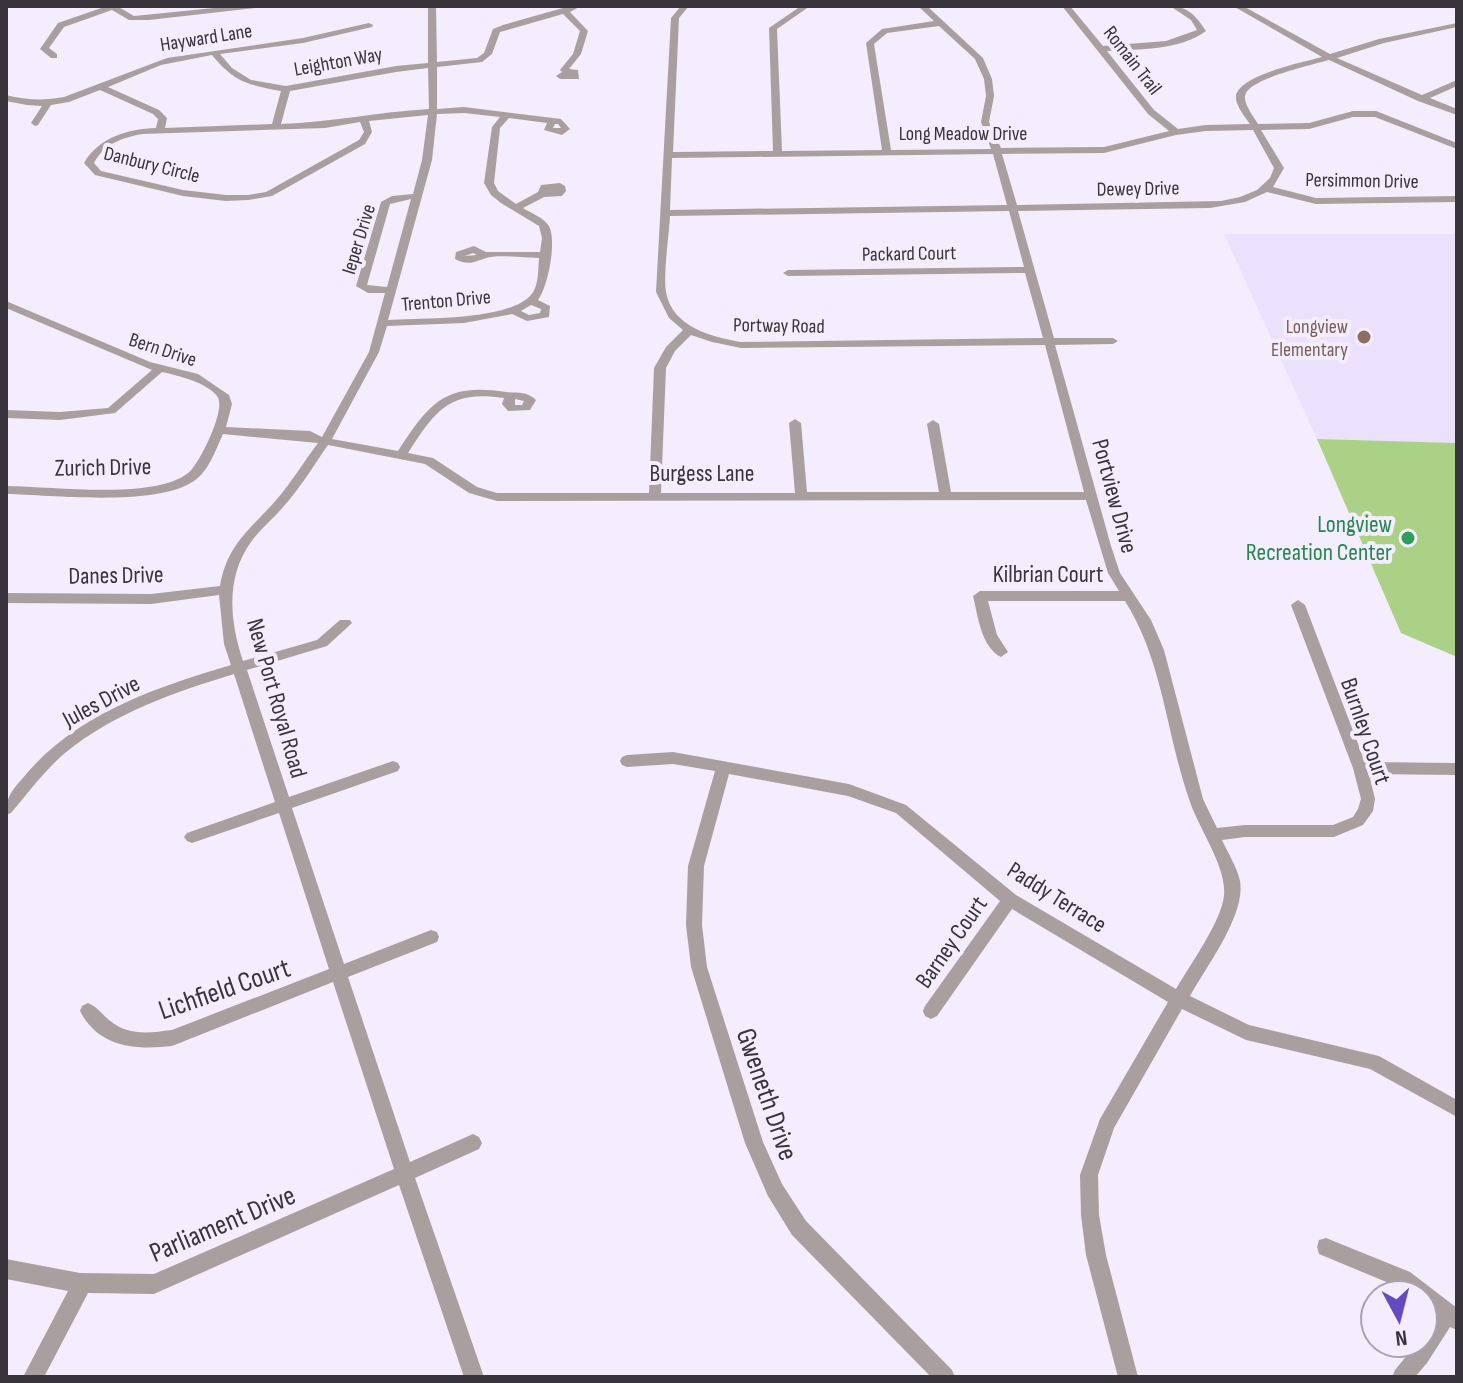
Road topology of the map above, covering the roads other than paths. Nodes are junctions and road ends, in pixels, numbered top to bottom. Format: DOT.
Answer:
graph roads {
  1 [pos="112,6"];
  2 [pos="255,6"];
  3 [pos="432,6"];
  4 [pos="577,6"];
  5 [pos="685,6"];
  6 [pos="806,6"];
  7 [pos="922,6"];
  8 [pos="1066,6"];
  9 [pos="1174,6"];
  10 [pos="1237,6"];
  11 [pos="219,8"];
  12 [pos="565,12"];
  13 [pos="940,23"];
  14 [pos="369,25"];
  15 [pos="1457,25"];
  16 [pos="1102,49"];
  17 [pos="215,53"];
  18 [pos="54,56"];
  19 [pos="1332,56"];
  20 [pos="433,65"];
  21 [pos="569,72"];
  22 [pos="1457,83"];
  23 [pos="103,88"];
  24 [pos="286,89"];
  25 [pos="6,98"];
  26 [pos="1421,99"];
  27 [pos="48,103"];
  28 [pos="433,112"];
  29 [pos="1457,112"];
  30 [pos="508,114"];
  31 [pos="364,120"];
  32 [pos="35,123"];
  33 [pos="551,123"];
  34 [pos="276,127"];
  35 [pos="1255,127"];
  36 [pos="160,130"];
  37 [pos="1176,132"];
  38 [pos="1457,146"];
  39 [pos="887,151"];
  40 [pos="997,151"];
  41 [pos="778,154"];
  42 [pos="669,155"];
  43 [pos="1268,189"];
  44 [pos="542,194"];
  45 [pos="418,196"];
  46 [pos="1457,199"];
  47 [pos="515,208"];
  48 [pos="1012,208"];
  49 [pos="666,213"];
  50 [pos="484,255"];
  51 [pos="545,255"];
  52 [pos="1031,270"];
  53 [pos="788,273"];
  54 [pos="392,290"];
  55 [pos="531,301"];
  56 [pos="6,304"];
  57 [pos="512,310"];
  58 [pos="383,323"];
  59 [pos="689,331"];
  60 [pos="1051,341"];
  61 [pos="1113,341"];
  62 [pos="159,369"];
  63 [pos="510,397"];
  64 [pos="6,414"];
  65 [pos="795,423"];
  66 [pos="933,424"];
  67 [pos="219,430"];
  68 [pos="320,440"];
  69 [pos="402,454"];
  70 [pos="6,490"];
  71 [pos="655,495"];
  72 [pos="801,496"];
  73 [pos="946,496"];
  74 [pos="1091,496"];
  75 [pos="226,590"];
  76 [pos="1128,596"];
  77 [pos="6,598"];
  78 [pos="1298,605"];
  79 [pos="345,623"];
  80 [pos="1001,652"];
  81 [pos="239,668"];
  82 [pos="627,761"];
  83 [pos="393,767"];
  84 [pos="723,768"];
  85 [pos="1360,768"];
  86 [pos="1449,769"];
  87 [pos="284,805"];
  88 [pos="6,809"];
  89 [pos="1212,835"];
  90 [pos="192,837"];
  91 [pos="1010,900"];
  92 [pos="431,937"];
  93 [pos="339,974"];
  94 [pos="1179,999"];
  95 [pos="88,1011"];
  96 [pos="931,1011"];
  97 [pos="1457,1109"];
  98 [pos="473,1143"];
  99 [pos="405,1176"];
  100 [pos="1326,1247"];
  101 [pos="6,1269"];
  102 [pos="82,1284"];
  103 [pos="1452,1316"];
  104 [pos="33,1377"];
  105 [pos="474,1377"];
  106 [pos="945,1377"];
  107 [pos="1128,1377"];
  108 [pos="1402,1377"];
  1 -- 11 [label="street"];
  1 -- 18 [label="street"];
  2 -- 11 [label="street"];
  3 -- 20 [label="street, New Port Royal Road"];
  4 -- 12 [label="street"];
  5 -- 42 [label="street"];
  6 -- 41 [label="street"];
  7 -- 13 [label="street, Portview Drive"];
  8 -- 16 [label="street, Romain Trail"];
  9 -- 16 [label="street"];
  10 -- 19 [label="street"];
  12 -- 20 [label="street, Leighton Way"];
  12 -- 21 [label="street"];
  13 -- 39 [label="street"];
  13 -- 40 [label="street, Portview Drive"];
  14 -- 17 [label="street, Hayward Lane"];
  15 -- 19 [label="street"];
  16 -- 37 [label="street, Romain Trail"];
  17 -- 23 [label="street, Hayward Lane"];
  17 -- 24 [label="street, Leighton Way"];
  19 -- 26 [label="street"];
  19 -- 35 [label="street"];
  20 -- 24 [label="street, Leighton Way"];
  20 -- 28 [label="street, New Port Royal Road"];
  22 -- 26 [label="street"];
  23 -- 27 [label="street, Hayward Lane"];
  23 -- 36 [label="street"];
  24 -- 34 [label="street"];
  25 -- 27 [label="street, Hayward Lane"];
  26 -- 29 [label="street"];
  27 -- 32 [label="street"];
  28 -- 30 [label="street, Danbury Circle"];
  28 -- 31 [label="street, Danbury Circle"];
  28 -- 45 [label="street, New Port Royal Road"];
  30 -- 33 [label="street, Danbury Circle"];
  30 -- 47 [label="street, Trenton Drive"];
  31 -- 34 [label="street, Danbury Circle"];
  31 -- 36 [label="street, Danbury Circle"];
  34 -- 36 [label="street, Danbury Circle"];
  35 -- 37 [label="street, Long Meadow Drive"];
  35 -- 38 [label="street, Persimmon Drive"];
  35 -- 43 [label="street"];
  37 -- 40 [label="street, Long Meadow Drive"];
  39 -- 40 [label="street, Long Meadow Drive"];
  39 -- 41 [label="street, Long Meadow Drive"];
  40 -- 48 [label="street, Portview Drive"];
  41 -- 42 [label="street, Long Meadow Drive"];
  42 -- 49 [label="street"];
  43 -- 46 [label="street, Persimmon Drive"];
  43 -- 48 [label="street, Dewey Drive"];
  44 -- 47 [label="street"];
  45 -- 54 [label="street, New Port Royal Road"];
  45 -- 54 [label="street, Ieper Drive"];
  47 -- 51 [label="street, Trenton Drive"];
  48 -- 49 [label="street, Dewey Drive"];
  48 -- 52 [label="street, Portview Drive"];
  49 -- 59 [label="street"];
  50 -- 51 [label="street"];
  51 -- 55 [label="street, Trenton Drive"];
  52 -- 53 [label="street, Packard Court"];
  52 -- 60 [label="street, Portview Drive"];
  54 -- 58 [label="street, New Port Royal Road"];
  55 -- 57 [label="street, Trenton Drive"];
  55 -- 57 [label="street, Trenton Drive"];
  56 -- 62 [label="street, Bern Drive"];
  57 -- 58 [label="street, Trenton Drive"];
  58 -- 68 [label="street, New Port Royal Road"];
  59 -- 60 [label="street, Portway Road"];
  59 -- 71 [label="street"];
  60 -- 61 [label="street, Portway Road"];
  60 -- 74 [label="street, Portview Drive"];
  62 -- 64 [label="street"];
  62 -- 67 [label="street, Bern Drive"];
  63 -- 69 [label="street"];
  65 -- 72 [label="street"];
  66 -- 73 [label="street"];
  67 -- 68 [label="street"];
  67 -- 70 [label="street, Zurich Drive"];
  68 -- 69 [label="street, Burgess Lane"];
  68 -- 75 [label="street, New Port Royal Road"];
  69 -- 71 [label="street, Burgess Lane"];
  71 -- 72 [label="street, Burgess Lane"];
  72 -- 73 [label="street, Burgess Lane"];
  73 -- 74 [label="street, Burgess Lane"];
  74 -- 76 [label="street, Portview Drive"];
  75 -- 77 [label="street, Danes Drive"];
  75 -- 81 [label="street, New Port Royal Road"];
  76 -- 80 [label="street, Kilbrian Court"];
  76 -- 89 [label="street, Portview Drive"];
  78 -- 85 [label="street, Burnley Court"];
  79 -- 81 [label="street, Jules Drive"];
  81 -- 87 [label="street, New Port Royal Road"];
  81 -- 88 [label="street, Jules Drive"];
  82 -- 84 [label="street, Paddy Terrace"];
  83 -- 87 [label="street"];
  84 -- 91 [label="street, Paddy Terrace"];
  84 -- 106 [label="street, Gweneth Drive"];
  85 -- 86 [label="street"];
  85 -- 89 [label="street, Burnley Court"];
  87 -- 90 [label="street"];
  87 -- 93 [label="street, New Port Royal Road"];
  89 -- 94 [label="street, Portview Drive"];
  91 -- 94 [label="street, Paddy Terrace"];
  91 -- 96 [label="street, Barney Court"];
  92 -- 93 [label="street, Lichfield Court"];
  93 -- 95 [label="street, Lichfield Court"];
  93 -- 99 [label="street, New Port Royal Road"];
  94 -- 97 [label="street, Paddy Terrace"];
  94 -- 107 [label="street, Portview Drive"];
  98 -- 99 [label="street, Parliament Drive"];
  99 -- 102 [label="street, Parliament Drive"];
  99 -- 105 [label="street, New Port Royal Road"];
  100 -- 103 [label="street"];
  101 -- 102 [label="street, Parliament Drive"];
  102 -- 104 [label="street"];
  103 -- 108 [label="street"];
}
